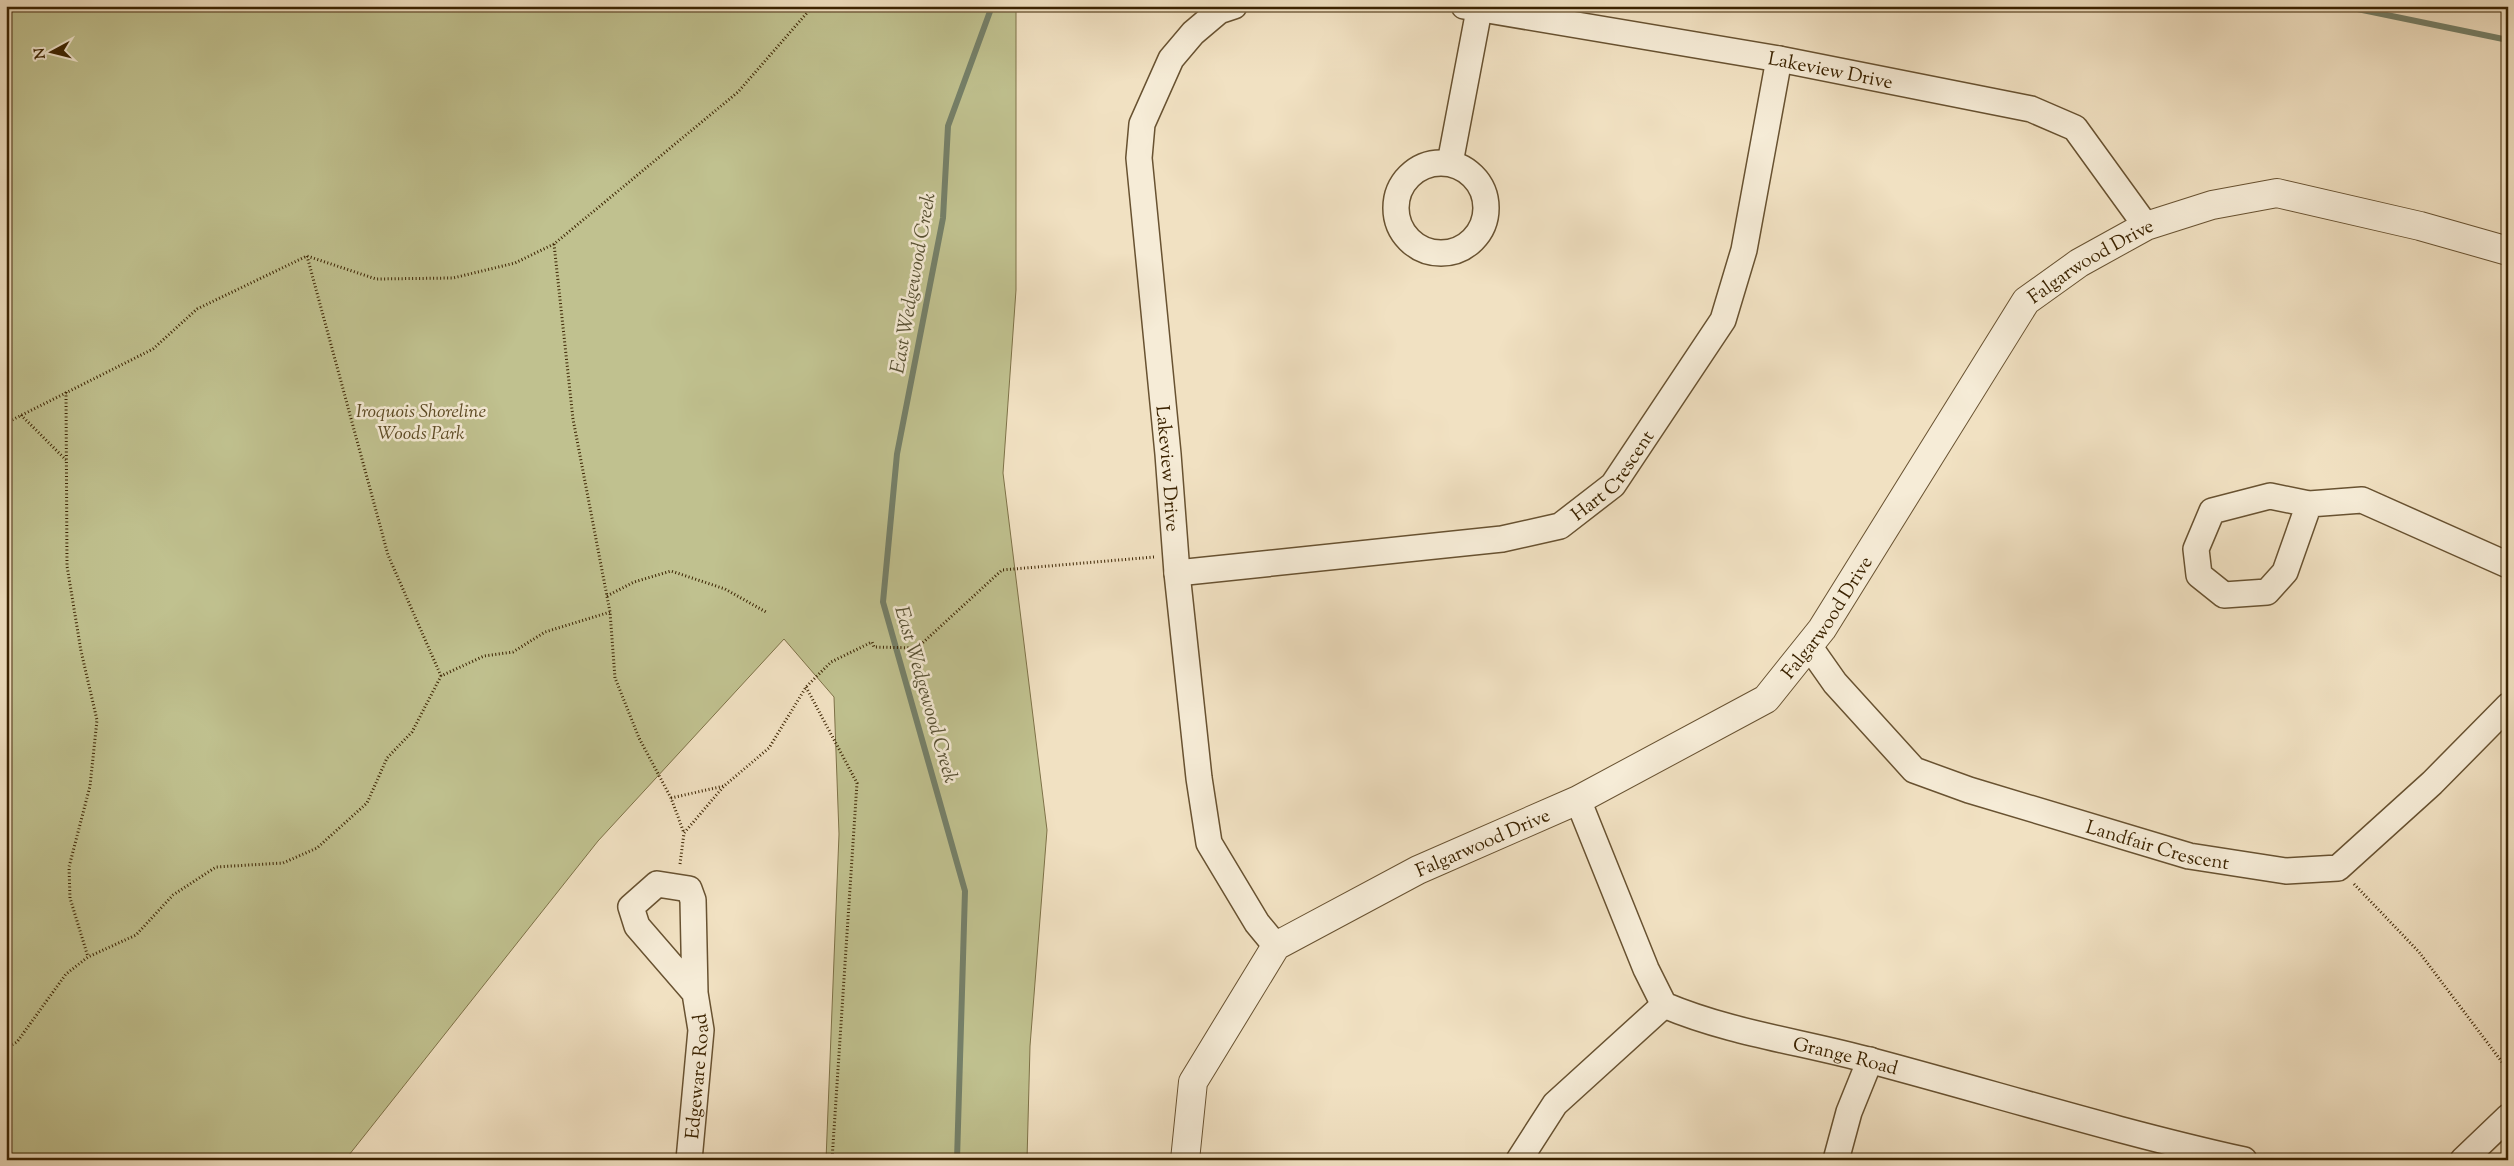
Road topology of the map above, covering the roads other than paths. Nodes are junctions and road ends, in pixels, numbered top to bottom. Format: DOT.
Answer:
graph roads {
  1 [pos="1234,6"];
  2 [pos="1471,8"];
  3 [pos="1779,59"];
  4 [pos="1450,163"];
  5 [pos="2146,226"];
  6 [pos="2508,251"];
  7 [pos="2309,504"];
  8 [pos="2508,565"];
  9 [pos="1177,573"];
  10 [pos="1808,646"];
  11 [pos="2508,706"];
  12 [pos="1578,800"];
  13 [pos="1276,946"];
  14 [pos="695,993"];
  15 [pos="1664,1005"];
  16 [pos="1870,1060"];
  17 [pos="2508,1117"];
  18 [pos="2155,1150"];
  19 [pos="689,1160"];
  20 [pos="1185,1160"];
  21 [pos="1519,1160"];
  22 [pos="1836,1160"];
  23 [pos="2244,1160"];
  24 [pos="2463,1160"];
  1 -- 9 [label="street, Lakeview Drive"];
  2 -- 3 [label="street, Lakeview Drive"];
  2 -- 4 [label="street"];
  3 -- 5 [label="street, Lakeview Drive"];
  3 -- 9 [label="street, Hart Crescent"];
  5 -- 6 [label="street, Falgarwood Drive"];
  5 -- 10 [label="street, Falgarwood Drive"];
  7 -- 7 [label="street"];
  7 -- 8 [label="street"];
  9 -- 13 [label="street, Lakeview Drive"];
  10 -- 11 [label="street, Landfair Crescent"];
  10 -- 12 [label="street, Falgarwood Drive"];
  12 -- 13 [label="street, Falgarwood Drive"];
  12 -- 15 [label="street"];
  13 -- 20 [label="street"];
  14 -- 14 [label="street, Edgeware Road"];
  14 -- 19 [label="street, Edgeware Road"];
  15 -- 16 [label="street, Grange Road"];
  15 -- 21 [label="street"];
  16 -- 18 [label="street, Grange Road"];
  16 -- 22 [label="street"];
  17 -- 24 [label="street"];
  18 -- 23 [label="street, Grange Road"];
}
